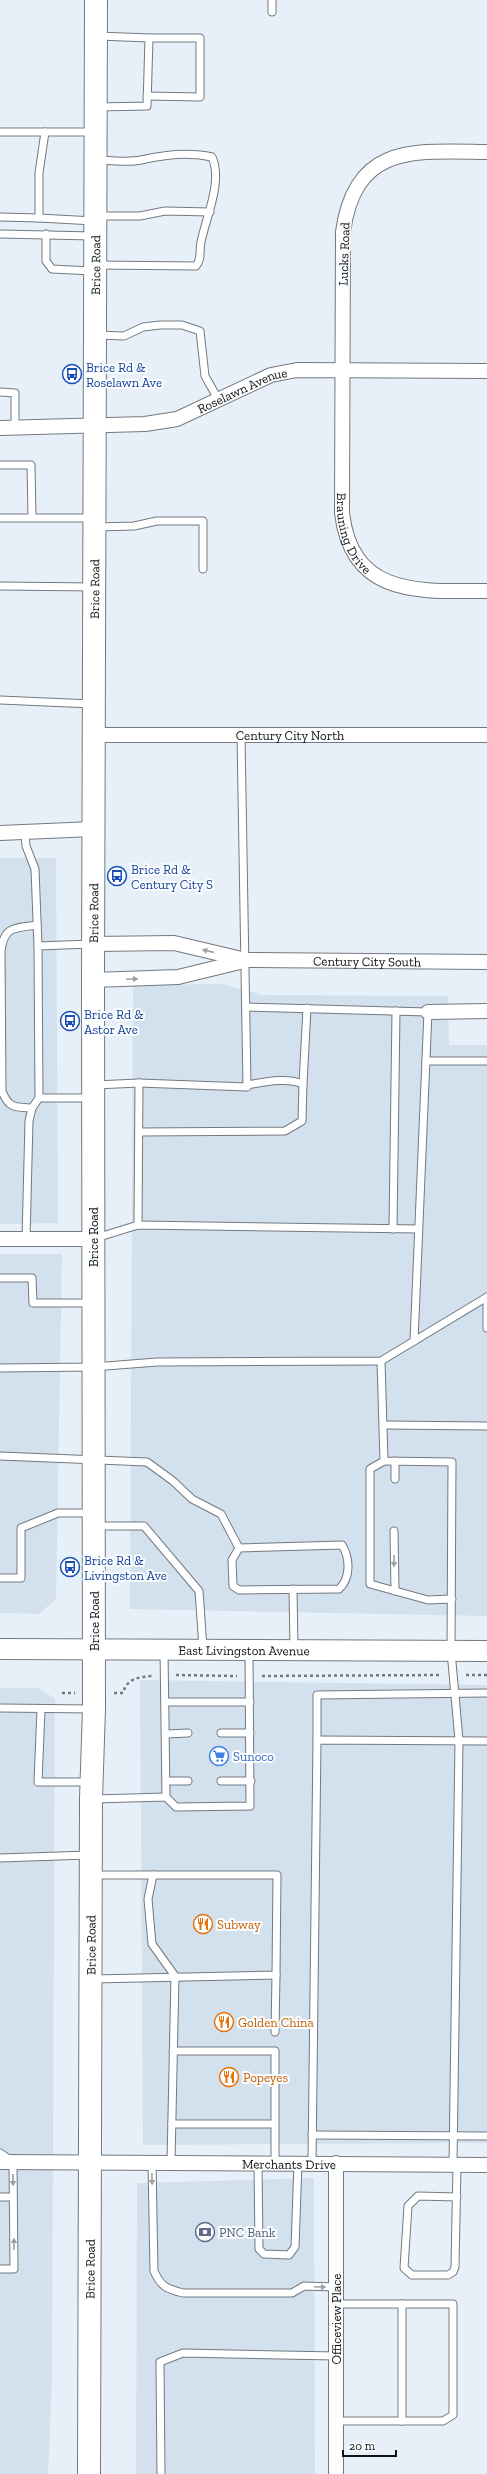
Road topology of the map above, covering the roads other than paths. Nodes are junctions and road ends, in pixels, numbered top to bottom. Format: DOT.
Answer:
graph roads {
  1 [pos="96,0"];
  2 [pos="272,0"];
  3 [pos="272,12"];
  4 [pos="96,36"];
  5 [pos="149,38"];
  6 [pos="147,96"];
  7 [pos="96,107"];
  8 [pos="0,132"];
  9 [pos="45,132"];
  10 [pos="96,132"];
  11 [pos="487,152"];
  12 [pos="96,160"];
  13 [pos="210,212"];
  14 [pos="0,217"];
  15 [pos="39,218"];
  16 [pos="96,224"];
  17 [pos="0,234"];
  18 [pos="46,234"];
  19 [pos="96,268"];
  20 [pos="95,335"];
  21 [pos="343,370"];
  22 [pos="487,371"];
  23 [pos="0,392"];
  24 [pos="218,400"];
  25 [pos="95,425"];
  26 [pos="0,428"];
  27 [pos="15,428"];
  28 [pos="0,465"];
  29 [pos="0,518"];
  30 [pos="32,518"];
  31 [pos="95,523"];
  32 [pos="203,568"];
  33 [pos="0,586"];
  34 [pos="95,587"];
  35 [pos="487,591"];
  36 [pos="0,700"];
  37 [pos="94,704"];
  38 [pos="94,735"];
  39 [pos="242,735"];
  40 [pos="487,736"];
  41 [pos="93,830"];
  42 [pos="25,831"];
  43 [pos="0,832"];
  44 [pos="37,925"];
  45 [pos="93,944"];
  46 [pos="38,946"];
  47 [pos="246,960"];
  48 [pos="487,962"];
  49 [pos="93,980"];
  50 [pos="246,1007"];
  51 [pos="307,1008"];
  52 [pos="396,1011"];
  53 [pos="487,1011"];
  54 [pos="428,1012"];
  55 [pos="487,1060"];
  56 [pos="426,1061"];
  57 [pos="139,1084"];
  58 [pos="303,1084"];
  59 [pos="247,1085"];
  60 [pos="93,1091"];
  61 [pos="39,1098"];
  62 [pos="32,1108"];
  63 [pos="139,1132"];
  64 [pos="138,1225"];
  65 [pos="393,1229"];
  66 [pos="418,1229"];
  67 [pos="0,1239"];
  68 [pos="26,1239"];
  69 [pos="93,1239"];
  70 [pos="0,1278"];
  71 [pos="487,1297"];
  72 [pos="93,1303"];
  73 [pos="487,1328"];
  74 [pos="414,1341"];
  75 [pos="381,1361"];
  76 [pos="93,1367"];
  77 [pos="0,1368"];
  78 [pos="384,1425"];
  79 [pos="487,1426"];
  80 [pos="0,1456"];
  81 [pos="93,1460"];
  82 [pos="384,1461"];
  83 [pos="395,1461"];
  84 [pos="395,1479"];
  85 [pos="94,1519"];
  86 [pos="394,1531"];
  87 [pos="239,1548"];
  88 [pos="0,1578"];
  89 [pos="293,1589"];
  90 [pos="395,1591"];
  91 [pos="452,1599"];
  92 [pos="0,1649"];
  93 [pos="94,1649"];
  94 [pos="164,1650"];
  95 [pos="204,1650"];
  96 [pos="249,1650"];
  97 [pos="294,1650"];
  98 [pos="451,1651"];
  99 [pos="487,1651"];
  100 [pos="453,1693"];
  101 [pos="487,1693"];
  102 [pos="94,1701"];
  103 [pos="165,1702"];
  104 [pos="250,1702"];
  105 [pos="0,1708"];
  106 [pos="41,1709"];
  107 [pos="188,1733"];
  108 [pos="221,1733"];
  109 [pos="250,1733"];
  110 [pos="166,1734"];
  111 [pos="317,1740"];
  112 [pos="459,1740"];
  113 [pos="487,1741"];
  114 [pos="167,1781"];
  115 [pos="188,1781"];
  116 [pos="251,1781"];
  117 [pos="221,1782"];
  118 [pos="92,1791"];
  119 [pos="166,1797"];
  120 [pos="0,1858"];
  121 [pos="92,1865"];
  122 [pos="153,1875"];
  123 [pos="276,1975"];
  124 [pos="174,1976"];
  125 [pos="91,1979"];
  126 [pos="276,2032"];
  127 [pos="173,2051"];
  128 [pos="172,2124"];
  129 [pos="274,2124"];
  130 [pos="312,2135"];
  131 [pos="453,2136"];
  132 [pos="487,2136"];
  133 [pos="0,2153"];
  134 [pos="6,2162"];
  135 [pos="91,2162"];
  136 [pos="152,2162"];
  137 [pos="171,2162"];
  138 [pos="258,2163"];
  139 [pos="275,2163"];
  140 [pos="305,2163"];
  141 [pos="336,2164"];
  142 [pos="455,2164"];
  143 [pos="487,2165"];
  144 [pos="0,2197"];
  145 [pos="13,2197"];
  146 [pos="456,2197"];
  147 [pos="0,2269"];
  148 [pos="336,2287"];
  149 [pos="336,2304"];
  150 [pos="402,2304"];
  151 [pos="336,2356"];
  152 [pos="336,2421"];
  153 [pos="402,2421"];
  154 [pos="89,2474"];
  155 [pos="161,2474"];
  156 [pos="336,2474"];
  1 -- 4 [label="main road, Brice Road"];
  2 -- 3 [label="lane"];
  4 -- 5 [label="lane"];
  4 -- 7 [label="main road, Brice Road"];
  5 -- 6 [label="lane"];
  5 -- 6 [label="lane"];
  6 -- 7 [label="lane"];
  7 -- 10 [label="main road, Brice Road"];
  8 -- 9 [label="lane"];
  9 -- 10 [label="lane"];
  9 -- 15 [label="lane"];
  10 -- 12 [label="main road, Brice Road"];
  11 -- 21 [label="street, Lucks Road"];
  12 -- 13 [label="lane"];
  12 -- 16 [label="main road, Brice Road"];
  13 -- 16 [label="lane"];
  13 -- 19 [label="lane"];
  14 -- 15 [label="lane"];
  15 -- 16 [label="lane"];
  16 -- 18 [label="lane"];
  16 -- 19 [label="main road, Brice Road"];
  17 -- 18 [label="lane"];
  18 -- 19 [label="lane"];
  19 -- 20 [label="main road, Brice Road"];
  20 -- 24 [label="lane"];
  20 -- 25 [label="main road, Brice Road"];
  21 -- 22 [label="street, Roselawn Avenue"];
  21 -- 24 [label="street, Roselawn Avenue"];
  21 -- 35 [label="street, Brauning Drive"];
  23 -- 27 [label="lane"];
  24 -- 25 [label="street, Roselawn Avenue"];
  25 -- 27 [label="street, Roselawn Avenue"];
  25 -- 31 [label="main road, Brice Road"];
  26 -- 27 [label="street, Roselawn Avenue"];
  28 -- 30 [label="lane"];
  29 -- 30 [label="lane"];
  30 -- 31 [label="lane"];
  31 -- 32 [label="lane"];
  31 -- 34 [label="main road, Brice Road"];
  33 -- 34 [label="lane"];
  34 -- 37 [label="main road, Brice Road"];
  36 -- 37 [label="lane"];
  37 -- 38 [label="main road, Brice Road"];
  38 -- 39 [label="street, Century City North"];
  38 -- 41 [label="main road, Brice Road"];
  39 -- 40 [label="street, Century City North"];
  39 -- 47 [label="lane"];
  41 -- 42 [label="street"];
  41 -- 45 [label="main road, Brice Road"];
  42 -- 43 [label="street"];
  42 -- 44 [label="lane"];
  44 -- 46 [label="lane"];
  44 -- 62 [label="lane"];
  45 -- 46 [label="lane"];
  47 -- 45 [label="street, Century City South, one-way"];
  45 -- 49 [label="main road, Brice Road"];
  46 -- 61 [label="lane"];
  47 -- 48 [label="street, Century City South"];
  49 -- 47 [label="street, Century City South, one-way"];
  47 -- 50 [label="lane"];
  49 -- 60 [label="main road, Brice Road"];
  50 -- 51 [label="lane"];
  50 -- 59 [label="lane"];
  51 -- 52 [label="lane"];
  51 -- 58 [label="lane"];
  52 -- 54 [label="lane"];
  52 -- 65 [label="lane"];
  53 -- 54 [label="street"];
  54 -- 56 [label="lane"];
  55 -- 56 [label="lane"];
  56 -- 66 [label="lane"];
  57 -- 59 [label="lane"];
  57 -- 60 [label="lane"];
  57 -- 63 [label="lane"];
  58 -- 59 [label="lane"];
  58 -- 63 [label="lane"];
  60 -- 61 [label="lane"];
  60 -- 69 [label="main road, Brice Road"];
  61 -- 62 [label="lane"];
  62 -- 68 [label="lane"];
  63 -- 64 [label="lane"];
  64 -- 65 [label="lane"];
  64 -- 69 [label="lane"];
  65 -- 66 [label="lane"];
  66 -- 74 [label="lane"];
  67 -- 68 [label="street"];
  68 -- 69 [label="street"];
  69 -- 72 [label="main road, Brice Road"];
  70 -- 72 [label="lane"];
  71 -- 73 [label="lane"];
  71 -- 74 [label="lane"];
  72 -- 76 [label="main road, Brice Road"];
  74 -- 75 [label="lane"];
  75 -- 76 [label="lane"];
  75 -- 78 [label="lane"];
  76 -- 77 [label="lane"];
  76 -- 81 [label="main road, Brice Road"];
  78 -- 79 [label="lane"];
  78 -- 82 [label="lane"];
  80 -- 81 [label="lane"];
  81 -- 85 [label="main road, Brice Road"];
  81 -- 87 [label="lane"];
  82 -- 83 [label="lane"];
  82 -- 90 [label="lane"];
  83 -- 84 [label="lane"];
  83 -- 91 [label="lane"];
  85 -- 88 [label="lane"];
  85 -- 93 [label="main road, Brice Road"];
  85 -- 95 [label="lane"];
  86 -- 90 [label="lane, one-way"];
  87 -- 89 [label="lane"];
  87 -- 89 [label="lane"];
  89 -- 97 [label="lane"];
  90 -- 91 [label="lane"];
  91 -- 98 [label="lane"];
  92 -- 93 [label="main road, East Livingston Avenue"];
  93 -- 94 [label="main road, East Livingston Avenue"];
  93 -- 102 [label="main road, Brice Road"];
  94 -- 95 [label="main road, East Livingston Avenue"];
  94 -- 103 [label="lane"];
  95 -- 96 [label="main road, East Livingston Avenue"];
  96 -- 97 [label="main road, East Livingston Avenue"];
  96 -- 104 [label="lane"];
  97 -- 98 [label="main road, East Livingston Avenue"];
  98 -- 99 [label="main road, East Livingston Avenue"];
  98 -- 100 [label="lane"];
  100 -- 101 [label="lane"];
  100 -- 111 [label="lane"];
  100 -- 112 [label="lane"];
  102 -- 106 [label="lane"];
  102 -- 118 [label="main road, Brice Road"];
  103 -- 104 [label="lane"];
  103 -- 110 [label="lane"];
  104 -- 109 [label="lane"];
  105 -- 106 [label="lane"];
  106 -- 118 [label="lane"];
  107 -- 110 [label="lane"];
  108 -- 109 [label="lane"];
  109 -- 116 [label="lane"];
  110 -- 114 [label="lane"];
  111 -- 112 [label="lane"];
  111 -- 130 [label="lane"];
  112 -- 113 [label="lane"];
  112 -- 131 [label="lane"];
  114 -- 115 [label="lane"];
  114 -- 119 [label="lane"];
  116 -- 117 [label="lane"];
  116 -- 119 [label="lane"];
  118 -- 119 [label="lane"];
  118 -- 121 [label="main road, Brice Road"];
  120 -- 121 [label="lane"];
  121 -- 122 [label="lane"];
  121 -- 125 [label="main road, Brice Road"];
  122 -- 123 [label="lane"];
  122 -- 124 [label="lane"];
  123 -- 124 [label="lane"];
  123 -- 126 [label="lane"];
  124 -- 125 [label="lane"];
  124 -- 127 [label="lane"];
  125 -- 135 [label="main road, Brice Road"];
  127 -- 128 [label="lane"];
  127 -- 129 [label="lane"];
  128 -- 129 [label="lane"];
  128 -- 137 [label="lane"];
  129 -- 139 [label="lane"];
  130 -- 131 [label="lane"];
  130 -- 140 [label="lane"];
  131 -- 132 [label="lane"];
  131 -- 142 [label="lane"];
  133 -- 134 [label="lane"];
  134 -- 135 [label="street, Merchants Drive"];
  134 -- 145 [label="lane, one-way"];
  135 -- 136 [label="street, Merchants Drive"];
  135 -- 154 [label="main road, Brice Road"];
  136 -- 137 [label="street, Merchants Drive"];
  136 -- 148 [label="lane, one-way"];
  137 -- 138 [label="street, Merchants Drive"];
  138 -- 139 [label="street, Merchants Drive"];
  138 -- 140 [label="lane"];
  139 -- 140 [label="street, Merchants Drive"];
  140 -- 141 [label="street, Merchants Drive"];
  141 -- 142 [label="street, Merchants Drive"];
  141 -- 148 [label="street, Officeview Place"];
  142 -- 143 [label="street, Merchants Drive"];
  142 -- 146 [label="lane"];
  144 -- 145 [label="lane"];
  147 -- 145 [label="lane, one-way"];
  146 -- 146 [label="lane"];
  148 -- 149 [label="street, Officeview Place"];
  149 -- 150 [label="lane"];
  149 -- 151 [label="street, Officeview Place"];
  150 -- 153 [label="lane"];
  150 -- 153 [label="lane"];
  151 -- 152 [label="street, Officeview Place"];
  151 -- 155 [label="lane"];
  152 -- 153 [label="lane"];
  152 -- 156 [label="street, Officeview Place"];
}
